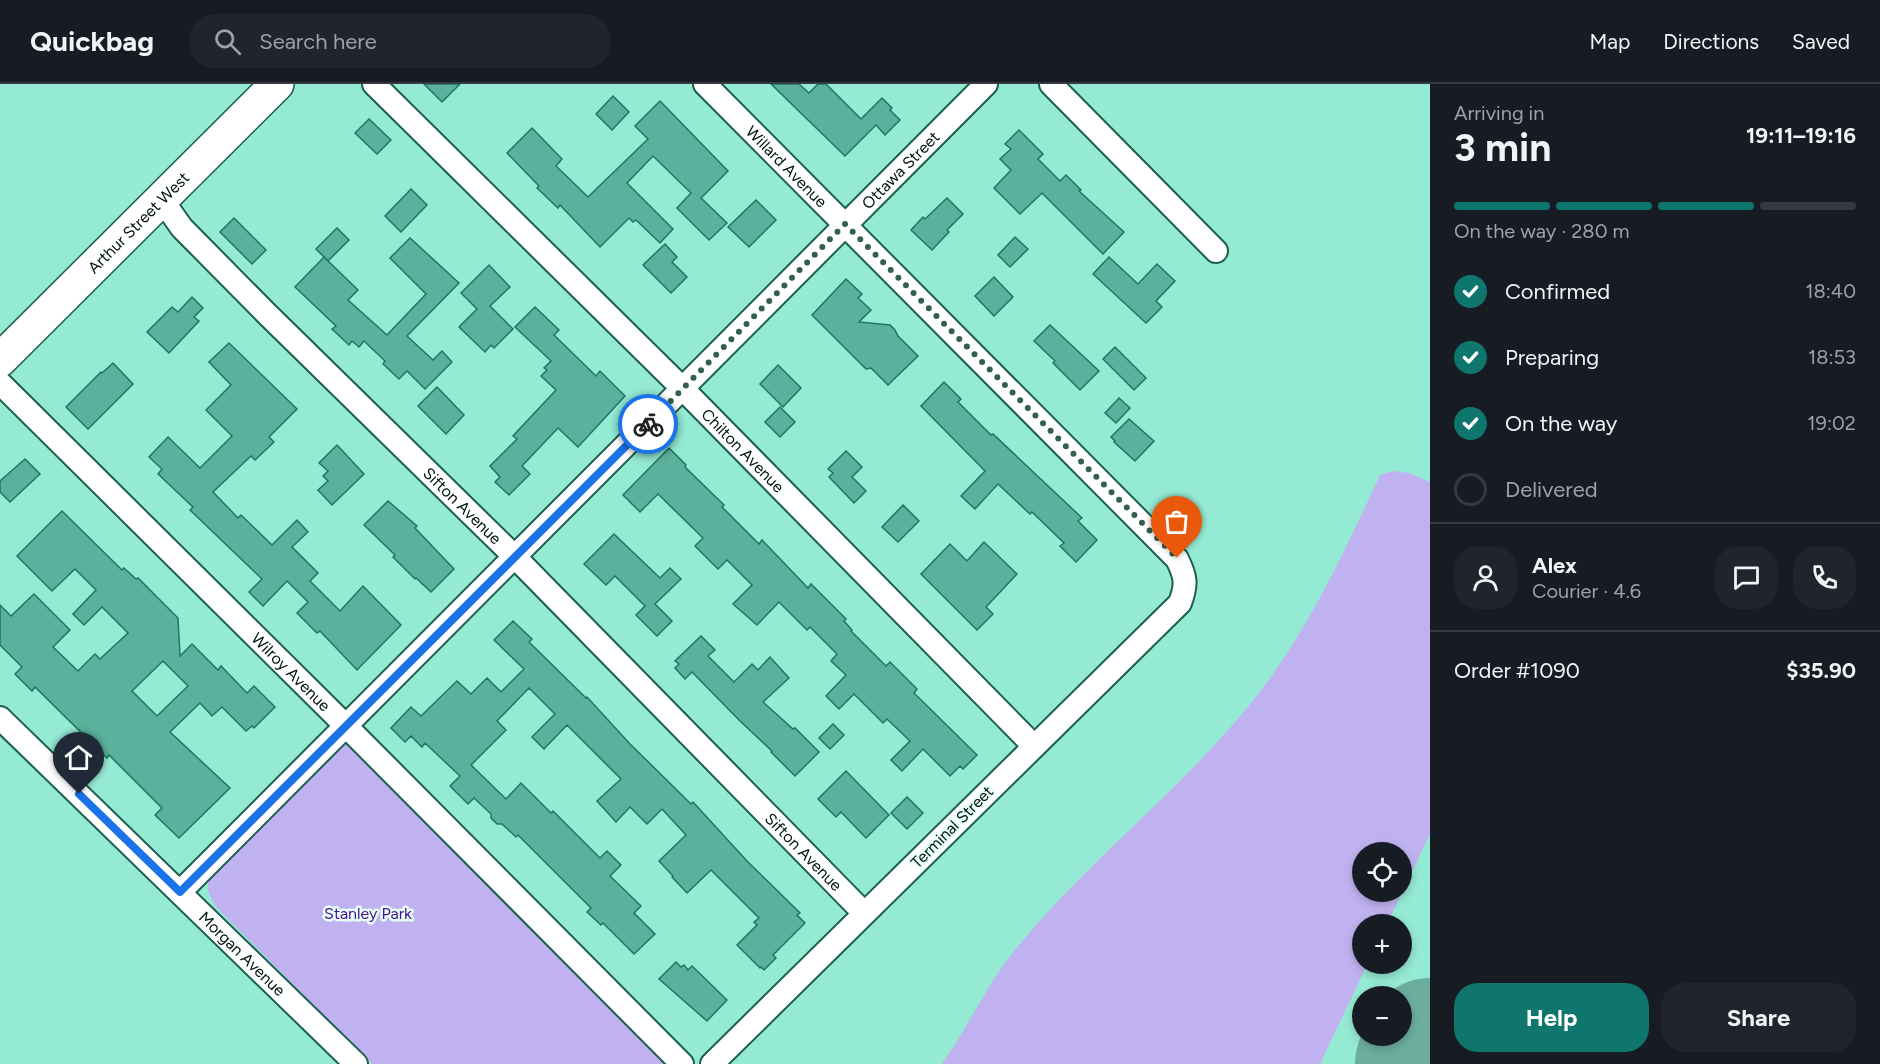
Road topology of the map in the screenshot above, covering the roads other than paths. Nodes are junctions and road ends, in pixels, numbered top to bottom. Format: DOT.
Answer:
graph roads {
  1 [pos="277,84"];
  2 [pos="374,84"];
  3 [pos="705,84"];
  4 [pos="986,84"];
  5 [pos="1051,84"];
  6 [pos="162,200"];
  7 [pos="845,224"];
  8 [pos="1216,251"];
  9 [pos="0,360"];
  10 [pos="0,383"];
  11 [pos="683,389"];
  12 [pos="515,557"];
  13 [pos="1186,587"];
  14 [pos="0,718"];
  15 [pos="346,726"];
  16 [pos="1034,746"];
  17 [pos="180,892"];
  18 [pos="864,913"];
  19 [pos="356,1064"];
  20 [pos="682,1064"];
  21 [pos="712,1064"];
  1 -- 6 [label="main road, Arthur Street West"];
  2 -- 11 [label="street, Chilton Avenue"];
  3 -- 7 [label="street, Willard Avenue"];
  4 -- 7 [label="street, Ottawa Street"];
  5 -- 8 [label="street"];
  6 -- 9 [label="main road, Arthur Street West"];
  6 -- 12 [label="street, Sifton Avenue"];
  7 -- 11 [label="street, Ottawa Street"];
  7 -- 13 [label="street, Willard Avenue"];
  10 -- 15 [label="street, Wilroy Avenue"];
  11 -- 12 [label="street, Ottawa Street"];
  11 -- 16 [label="street, Chilton Avenue"];
  12 -- 15 [label="street, Ottawa Street"];
  12 -- 18 [label="street, Sifton Avenue"];
  13 -- 16 [label="street, Terminal Street"];
  14 -- 17 [label="street, Morgan Avenue"];
  15 -- 17 [label="street, Ottawa Street"];
  15 -- 20 [label="street, Wilroy Avenue"];
  16 -- 18 [label="street, Terminal Street"];
  17 -- 19 [label="street, Morgan Avenue"];
  18 -- 21 [label="street, Terminal Street"];
}
